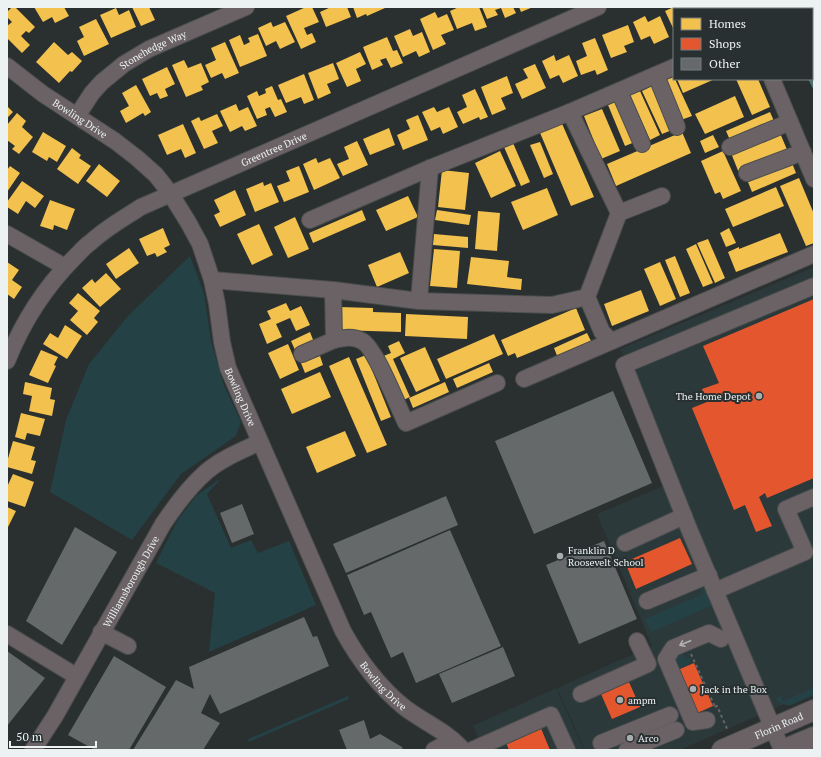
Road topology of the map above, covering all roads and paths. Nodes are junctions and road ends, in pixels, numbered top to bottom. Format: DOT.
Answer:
graph roads {
  1 [pos="246,7"];
  2 [pos="598,7"];
  3 [pos="7,66"];
  4 [pos="673,67"];
  5 [pos="656,75"];
  6 [pos="772,80"];
  7 [pos="619,91"];
  8 [pos="570,112"];
  9 [pos="76,116"];
  10 [pos="790,122"];
  11 [pos="677,127"];
  12 [pos="642,144"];
  13 [pos="730,147"];
  14 [pos="803,152"];
  15 [pos="430,168"];
  16 [pos="747,173"];
  17 [pos="814,179"];
  18 [pos="170,193"];
  19 [pos="662,196"];
  20 [pos="619,213"];
  21 [pos="310,220"];
  22 [pos="7,234"];
  23 [pos="814,254"];
  24 [pos="65,267"];
  25 [pos="212,280"];
  26 [pos="814,286"];
  27 [pos="333,290"];
  28 [pos="587,297"];
  29 [pos="419,301"];
  30 [pos="334,340"];
  31 [pos="611,341"];
  32 [pos="302,354"];
  33 [pos="7,361"];
  34 [pos="524,379"];
  35 [pos="497,383"];
  36 [pos="260,442"];
  37 [pos="814,497"];
  38 [pos="684,516"];
  39 [pos="625,543"];
  40 [pos="709,574"];
  41 [pos="716,591"];
  42 [pos="647,601"];
  43 [pos="101,632"];
  44 [pos="7,634"];
  45 [pos="727,636"];
  46 [pos="637,641"];
  47 [pos="128,646"];
  48 [pos="697,649"];
  49 [pos="76,676"];
  50 [pos="581,694"];
  51 [pos="814,710"];
  52 [pos="711,714"];
  53 [pos="670,715"];
  54 [pos="774,728"];
  55 [pos="676,730"];
  56 [pos="814,737"];
  57 [pos="601,743"];
  58 [pos="458,745"];
  59 [pos="32,750"];
  60 [pos="434,750"];
  61 [pos="472,750"];
  62 [pos="567,750"];
  63 [pos="626,750"];
  64 [pos="722,750"];
  65 [pos="783,750"];
  1 -- 9 [label="street, Stonehedge Way"];
  2 -- 18 [label="street, Greentree Drive"];
  3 -- 9 [label="street, Bowling Drive"];
  4 -- 5 [label="street"];
  5 -- 7 [label="street"];
  5 -- 11 [label="street"];
  6 -- 10 [label="street"];
  7 -- 8 [label="street"];
  7 -- 12 [label="street"];
  8 -- 15 [label="street"];
  8 -- 20 [label="street"];
  9 -- 18 [label="street, Bowling Drive"];
  10 -- 13 [label="street"];
  10 -- 14 [label="street"];
  14 -- 16 [label="street"];
  14 -- 17 [label="street"];
  15 -- 21 [label="street"];
  15 -- 29 [label="street"];
  18 -- 24 [label="street, Greentree Drive"];
  18 -- 25 [label="street, Bowling Drive"];
  19 -- 20 [label="street"];
  20 -- 28 [label="street"];
  22 -- 24 [label="street"];
  23 -- 31 [label="street"];
  24 -- 33 [label="street, Greentree Drive"];
  25 -- 27 [label="street"];
  25 -- 36 [label="street, Bowling Drive"];
  26 -- 38 [label="street"];
  27 -- 29 [label="street"];
  27 -- 30 [label="street"];
  28 -- 29 [label="street"];
  28 -- 31 [label="street"];
  30 -- 32 [label="street"];
  30 -- 35 [label="street"];
  31 -- 34 [label="street"];
  36 -- 43 [label="street, Williamsborough Drive"];
  36 -- 58 [label="street, Bowling Drive"];
  37 -- 41 [label="street"];
  38 -- 39 [label="street"];
  38 -- 40 [label="street"];
  40 -- 41 [label="street"];
  40 -- 42 [label="street"];
  41 -- 45 [label="street"];
  43 -- 47 [label="street"];
  43 -- 49 [label="street, Williamsborough Drive"];
  44 -- 49 [label="street"];
  45 -- 48 [label="street"];
  45 -- 52 [label="street, one-way"];
  45 -- 54 [label="street"];
  46 -- 50 [label="street"];
  48 -- 52 [label="path"];
  49 -- 59 [label="street, Williamsborough Drive"];
  51 -- 54 [label="main road, Florin Road"];
  53 -- 57 [label="street"];
  54 -- 64 [label="main road, Florin Road"];
  54 -- 65 [label="street"];
  55 -- 63 [label="street"];
  56 -- 65 [label="main road"];
  58 -- 60 [label="street"];
  61 -- 62 [label="street"];
}
